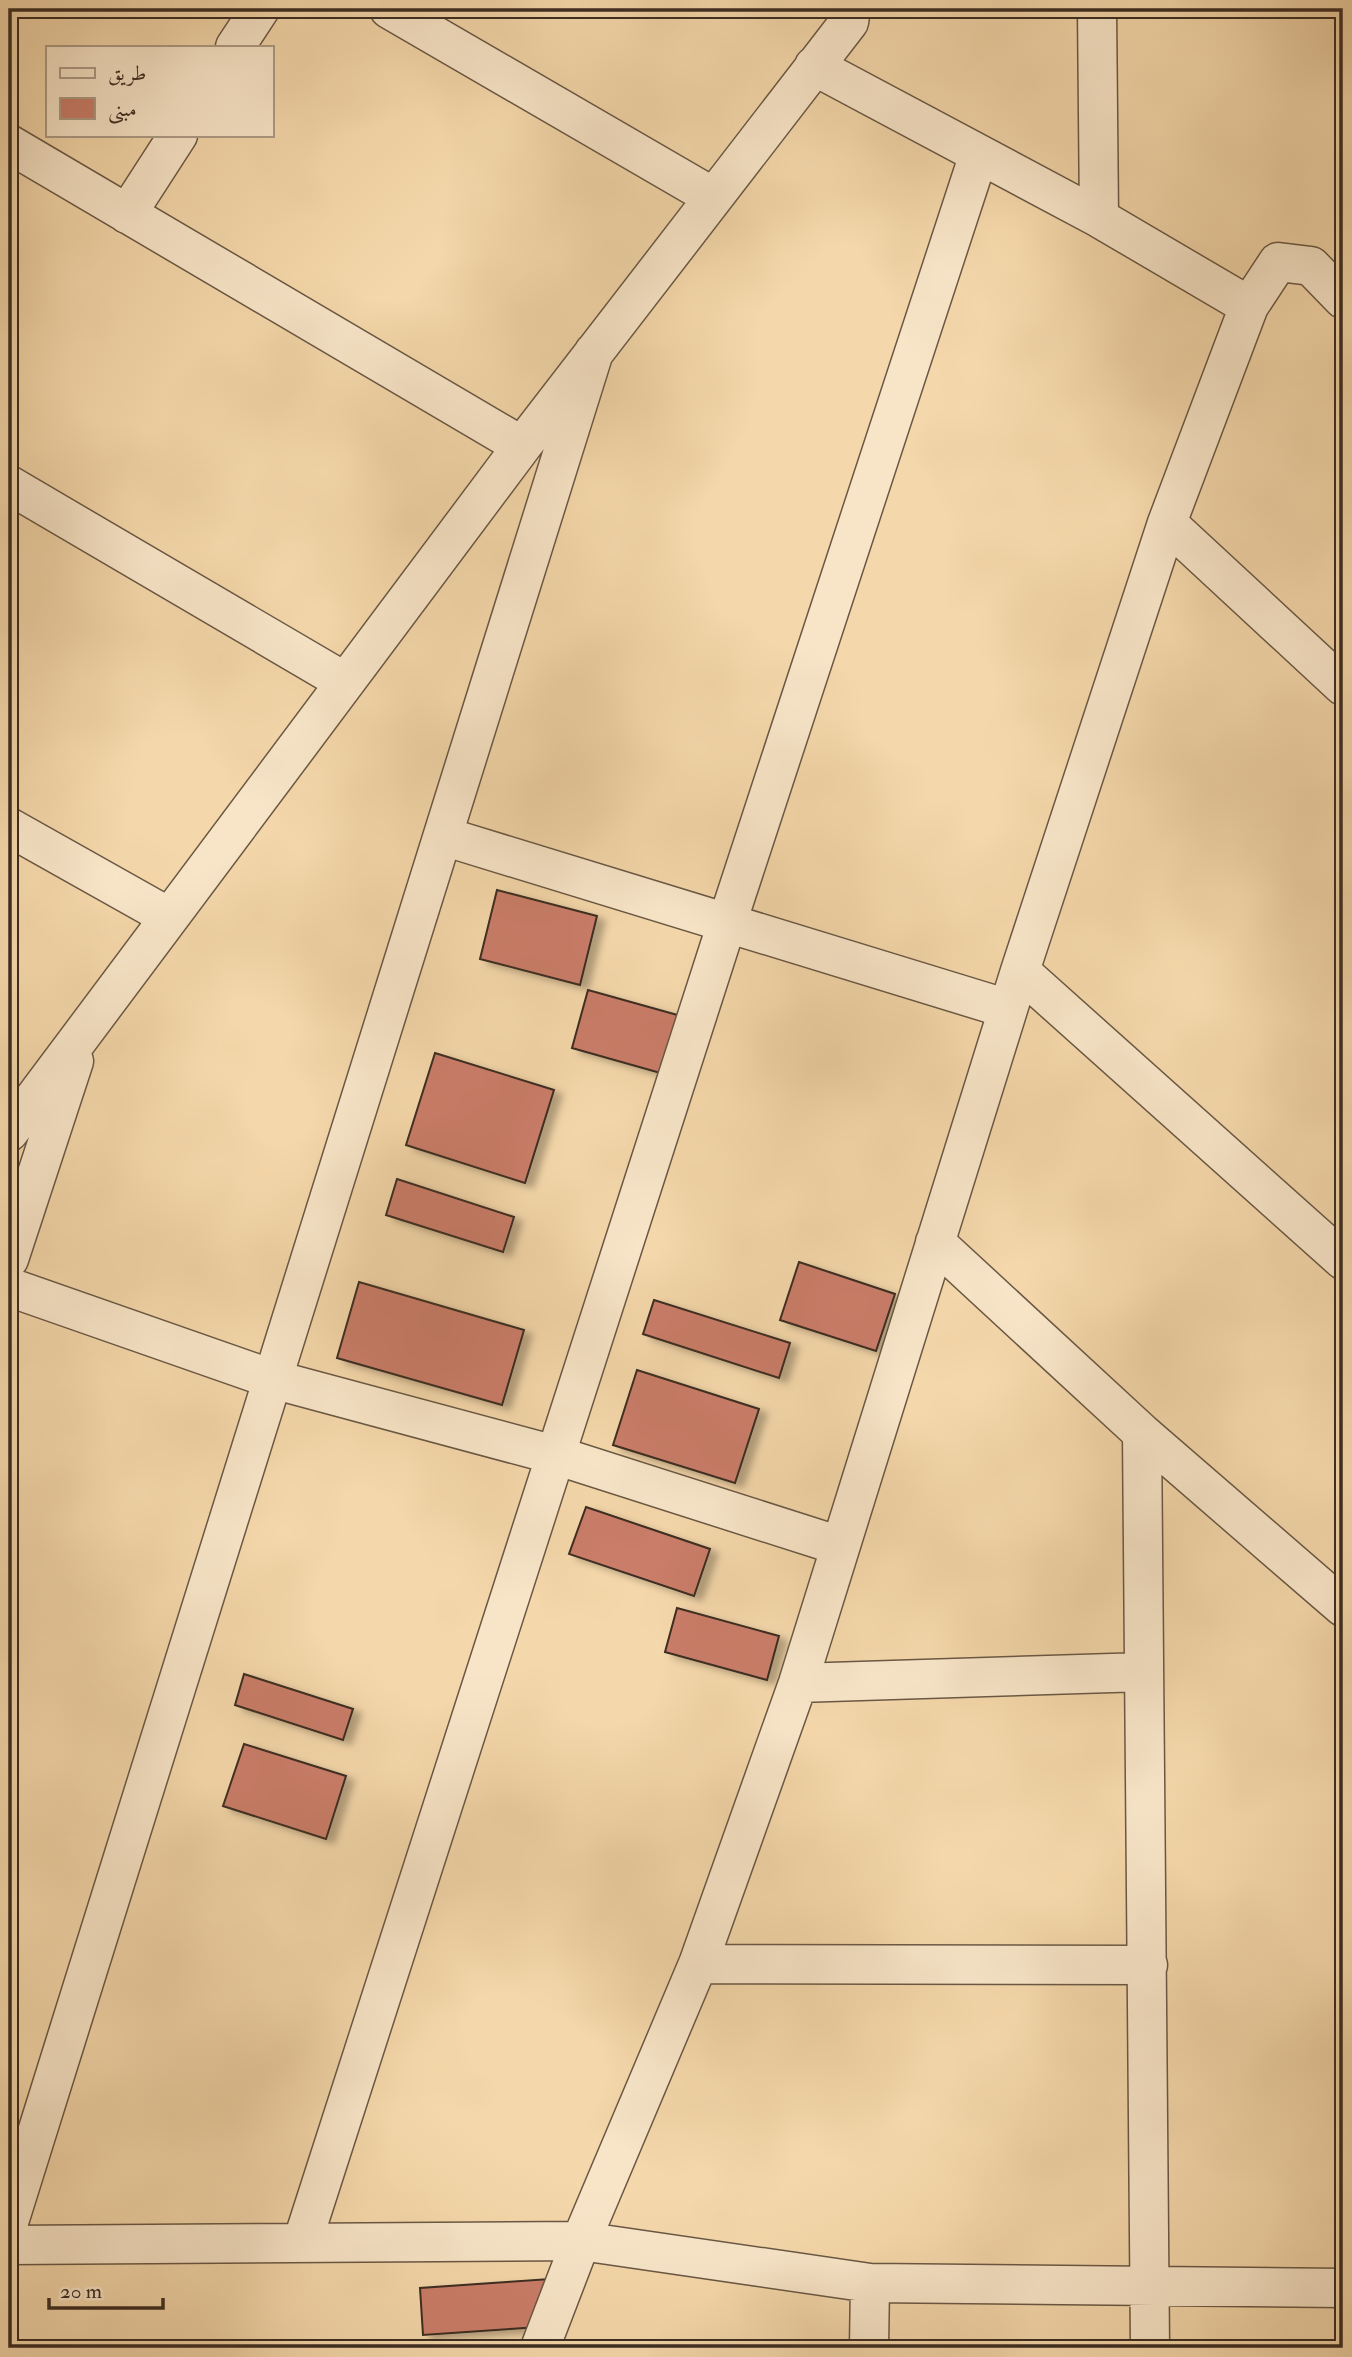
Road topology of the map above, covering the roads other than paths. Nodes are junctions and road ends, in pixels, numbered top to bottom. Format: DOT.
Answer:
graph roads {
  1 [pos="260,9"];
  2 [pos="389,9"];
  3 [pos="851,9"];
  4 [pos="1097,9"];
  5 [pos="236,46"];
  6 [pos="814,66"];
  7 [pos="177,136"];
  8 [pos="9,144"];
  9 [pos="979,154"];
  10 [pos="713,197"];
  11 [pos="127,214"];
  12 [pos="1100,218"];
  13 [pos="1343,299"];
  14 [pos="1249,306"];
  15 [pos="594,352"];
  16 [pos="522,446"];
  17 [pos="9,485"];
  18 [pos="1167,523"];
  19 [pos="345,682"];
  20 [pos="1343,686"];
  21 [pos="9,827"];
  22 [pos="443,836"];
  23 [pos="169,917"];
  24 [pos="727,923"];
  25 [pos="1020,971"];
  26 [pos="1008,1009"];
  27 [pos="83,1032"];
  28 [pos="9,1132"];
  29 [pos="935,1241"];
  30 [pos="9,1259"];
  31 [pos="1343,1260"];
  32 [pos="9,1287"];
  33 [pos="272,1379"];
  34 [pos="1142,1433"];
  35 [pos="555,1455"];
  36 [pos="840,1546"];
  37 [pos="1343,1607"];
  38 [pos="1144,1672"];
  39 [pos="798,1683"];
  40 [pos="698,1964"];
  41 [pos="1148,1965"];
  42 [pos="9,2222"];
  43 [pos="580,2241"];
  44 [pos="302,2243"];
  45 [pos="9,2245"];
  46 [pos="870,2283"];
  47 [pos="1151,2287"];
  48 [pos="1343,2288"];
  49 [pos="540,2348"];
  50 [pos="869,2348"];
  51 [pos="1150,2348"];
  1 -- 5 [label="street"];
  2 -- 10 [label="street"];
  3 -- 6 [label="street"];
  4 -- 12 [label="street"];
  6 -- 9 [label="street"];
  6 -- 10 [label="street"];
  7 -- 11 [label="street"];
  8 -- 11 [label="street"];
  9 -- 12 [label="street"];
  9 -- 24 [label="street"];
  10 -- 15 [label="street"];
  11 -- 16 [label="street"];
  12 -- 14 [label="street"];
  13 -- 14 [label="street"];
  14 -- 18 [label="street"];
  15 -- 16 [label="street"];
  15 -- 22 [label="street"];
  16 -- 19 [label="street"];
  17 -- 19 [label="street"];
  18 -- 20 [label="street"];
  18 -- 25 [label="street"];
  19 -- 23 [label="street"];
  21 -- 23 [label="street"];
  22 -- 24 [label="street"];
  22 -- 33 [label="street"];
  23 -- 27 [label="street"];
  24 -- 26 [label="street"];
  24 -- 35 [label="street"];
  25 -- 26 [label="street"];
  25 -- 31 [label="street"];
  26 -- 29 [label="street"];
  27 -- 28 [label="street"];
  27 -- 30 [label="street"];
  29 -- 34 [label="street"];
  29 -- 36 [label="street"];
  32 -- 33 [label="street"];
  33 -- 35 [label="street"];
  33 -- 42 [label="street"];
  34 -- 37 [label="street"];
  34 -- 38 [label="street"];
  35 -- 36 [label="street"];
  35 -- 44 [label="street"];
  36 -- 39 [label="street"];
  38 -- 39 [label="street"];
  38 -- 41 [label="street"];
  39 -- 40 [label="street"];
  40 -- 41 [label="street"];
  40 -- 43 [label="street"];
  41 -- 47 [label="street"];
  43 -- 44 [label="street"];
  43 -- 46 [label="street"];
  43 -- 49 [label="street"];
  44 -- 45 [label="street"];
  46 -- 47 [label="street"];
  46 -- 50 [label="street"];
  47 -- 48 [label="street"];
  47 -- 51 [label="street"];
}
